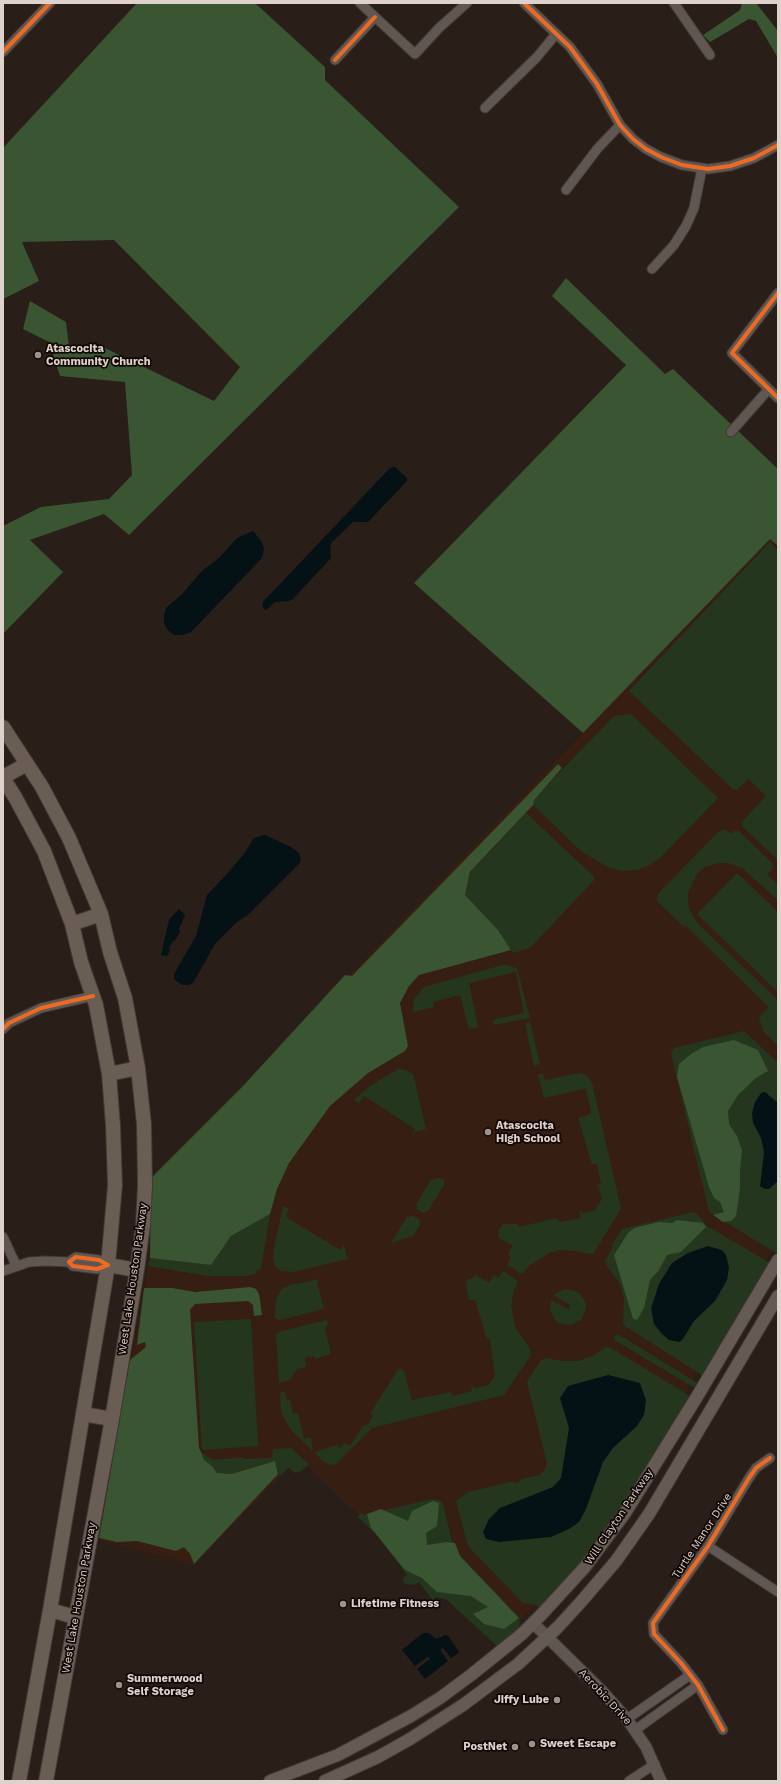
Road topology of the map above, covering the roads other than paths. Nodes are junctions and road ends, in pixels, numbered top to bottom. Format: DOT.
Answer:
graph roads {
  1 [pos="50,3"];
  2 [pos="360,3"];
  3 [pos="466,3"];
  4 [pos="524,3"];
  5 [pos="674,3"];
  6 [pos="375,17"];
  7 [pos="556,34"];
  8 [pos="3,52"];
  9 [pos="710,55"];
  10 [pos="335,60"];
  11 [pos="485,108"];
  12 [pos="620,125"];
  13 [pos="778,145"];
  14 [pos="702,168"];
  15 [pos="566,190"];
  16 [pos="652,269"];
  17 [pos="778,293"];
  18 [pos="768,390"];
  19 [pos="778,398"];
  20 [pos="731,432"];
  21 [pos="3,727"];
  22 [pos="27,764"];
  23 [pos="3,777"];
  24 [pos="101,914"];
  25 [pos="72,924"];
  26 [pos="93,996"];
  27 [pos="3,1029"];
  28 [pos="138,1068"];
  29 [pos="109,1074"];
  30 [pos="3,1237"];
  31 [pos="778,1260"];
  32 [pos="16,1265"];
  33 [pos="108,1265"];
  34 [pos="137,1270"];
  35 [pos="3,1271"];
  36 [pos="778,1296"];
  37 [pos="83,1414"];
  38 [pos="112,1419"];
  39 [pos="770,1458"];
  40 [pos="708,1546"];
  41 [pos="778,1592"];
  42 [pos="50,1610"];
  43 [pos="75,1616"];
  44 [pos="533,1623"];
  45 [pos="547,1637"];
  46 [pos="690,1674"];
  47 [pos="698,1685"];
  48 [pos="627,1720"];
  49 [pos="635,1730"];
  50 [pos="723,1730"];
  51 [pos="655,1764"];
  52 [pos="19,1781"];
  53 [pos="46,1781"];
  54 [pos="270,1781"];
  55 [pos="325,1781"];
  56 [pos="629,1781"];
  57 [pos="662,1781"];
  1 -- 8 [label="street"];
  2 -- 6 [label="street"];
  3 -- 6 [label="street"];
  4 -- 7 [label="street"];
  5 -- 9 [label="street"];
  6 -- 10 [label="street"];
  7 -- 11 [label="street"];
  7 -- 12 [label="street"];
  12 -- 14 [label="street"];
  12 -- 15 [label="street"];
  13 -- 14 [label="street"];
  14 -- 16 [label="street"];
  17 -- 18 [label="street"];
  18 -- 19 [label="street"];
  18 -- 20 [label="street"];
  21 -- 22 [label="main road, West Lake Houston Parkway"];
  22 -- 23 [label="main road"];
  22 -- 24 [label="main road, West Lake Houston Parkway"];
  23 -- 25 [label="main road"];
  24 -- 25 [label="main road"];
  24 -- 28 [label="main road, West Lake Houston Parkway"];
  25 -- 26 [label="main road"];
  26 -- 27 [label="street"];
  26 -- 29 [label="main road"];
  28 -- 29 [label="main road"];
  28 -- 34 [label="main road, West Lake Houston Parkway"];
  29 -- 33 [label="main road"];
  30 -- 32 [label="street"];
  31 -- 44 [label="main road, Will Clayton Parkway"];
  32 -- 33 [label="street"];
  32 -- 35 [label="street"];
  33 -- 34 [label="main road"];
  33 -- 37 [label="main road"];
  34 -- 38 [label="main road, West Lake Houston Parkway"];
  36 -- 45 [label="main road, Will Clayton Parkway"];
  37 -- 38 [label="main road"];
  37 -- 42 [label="main road"];
  38 -- 43 [label="main road, West Lake Houston Parkway"];
  39 -- 40 [label="street, Turtle Manor Drive"];
  40 -- 41 [label="street"];
  40 -- 46 [label="street, Turtle Manor Drive"];
  42 -- 43 [label="main road"];
  42 -- 52 [label="main road"];
  43 -- 53 [label="main road, West Lake Houston Parkway"];
  44 -- 45 [label="street, Aerobic Drive"];
  44 -- 54 [label="main road, Will Clayton Parkway"];
  45 -- 48 [label="street, Aerobic Drive"];
  45 -- 55 [label="main road, Will Clayton Parkway"];
  46 -- 47 [label="street"];
  46 -- 48 [label="street"];
  47 -- 49 [label="street"];
  47 -- 50 [label="street"];
  48 -- 49 [label="street, Aerobic Drive"];
  49 -- 51 [label="street, Aerobic Drive"];
  51 -- 56 [label="street"];
  51 -- 57 [label="street, Aerobic Drive"];
}
